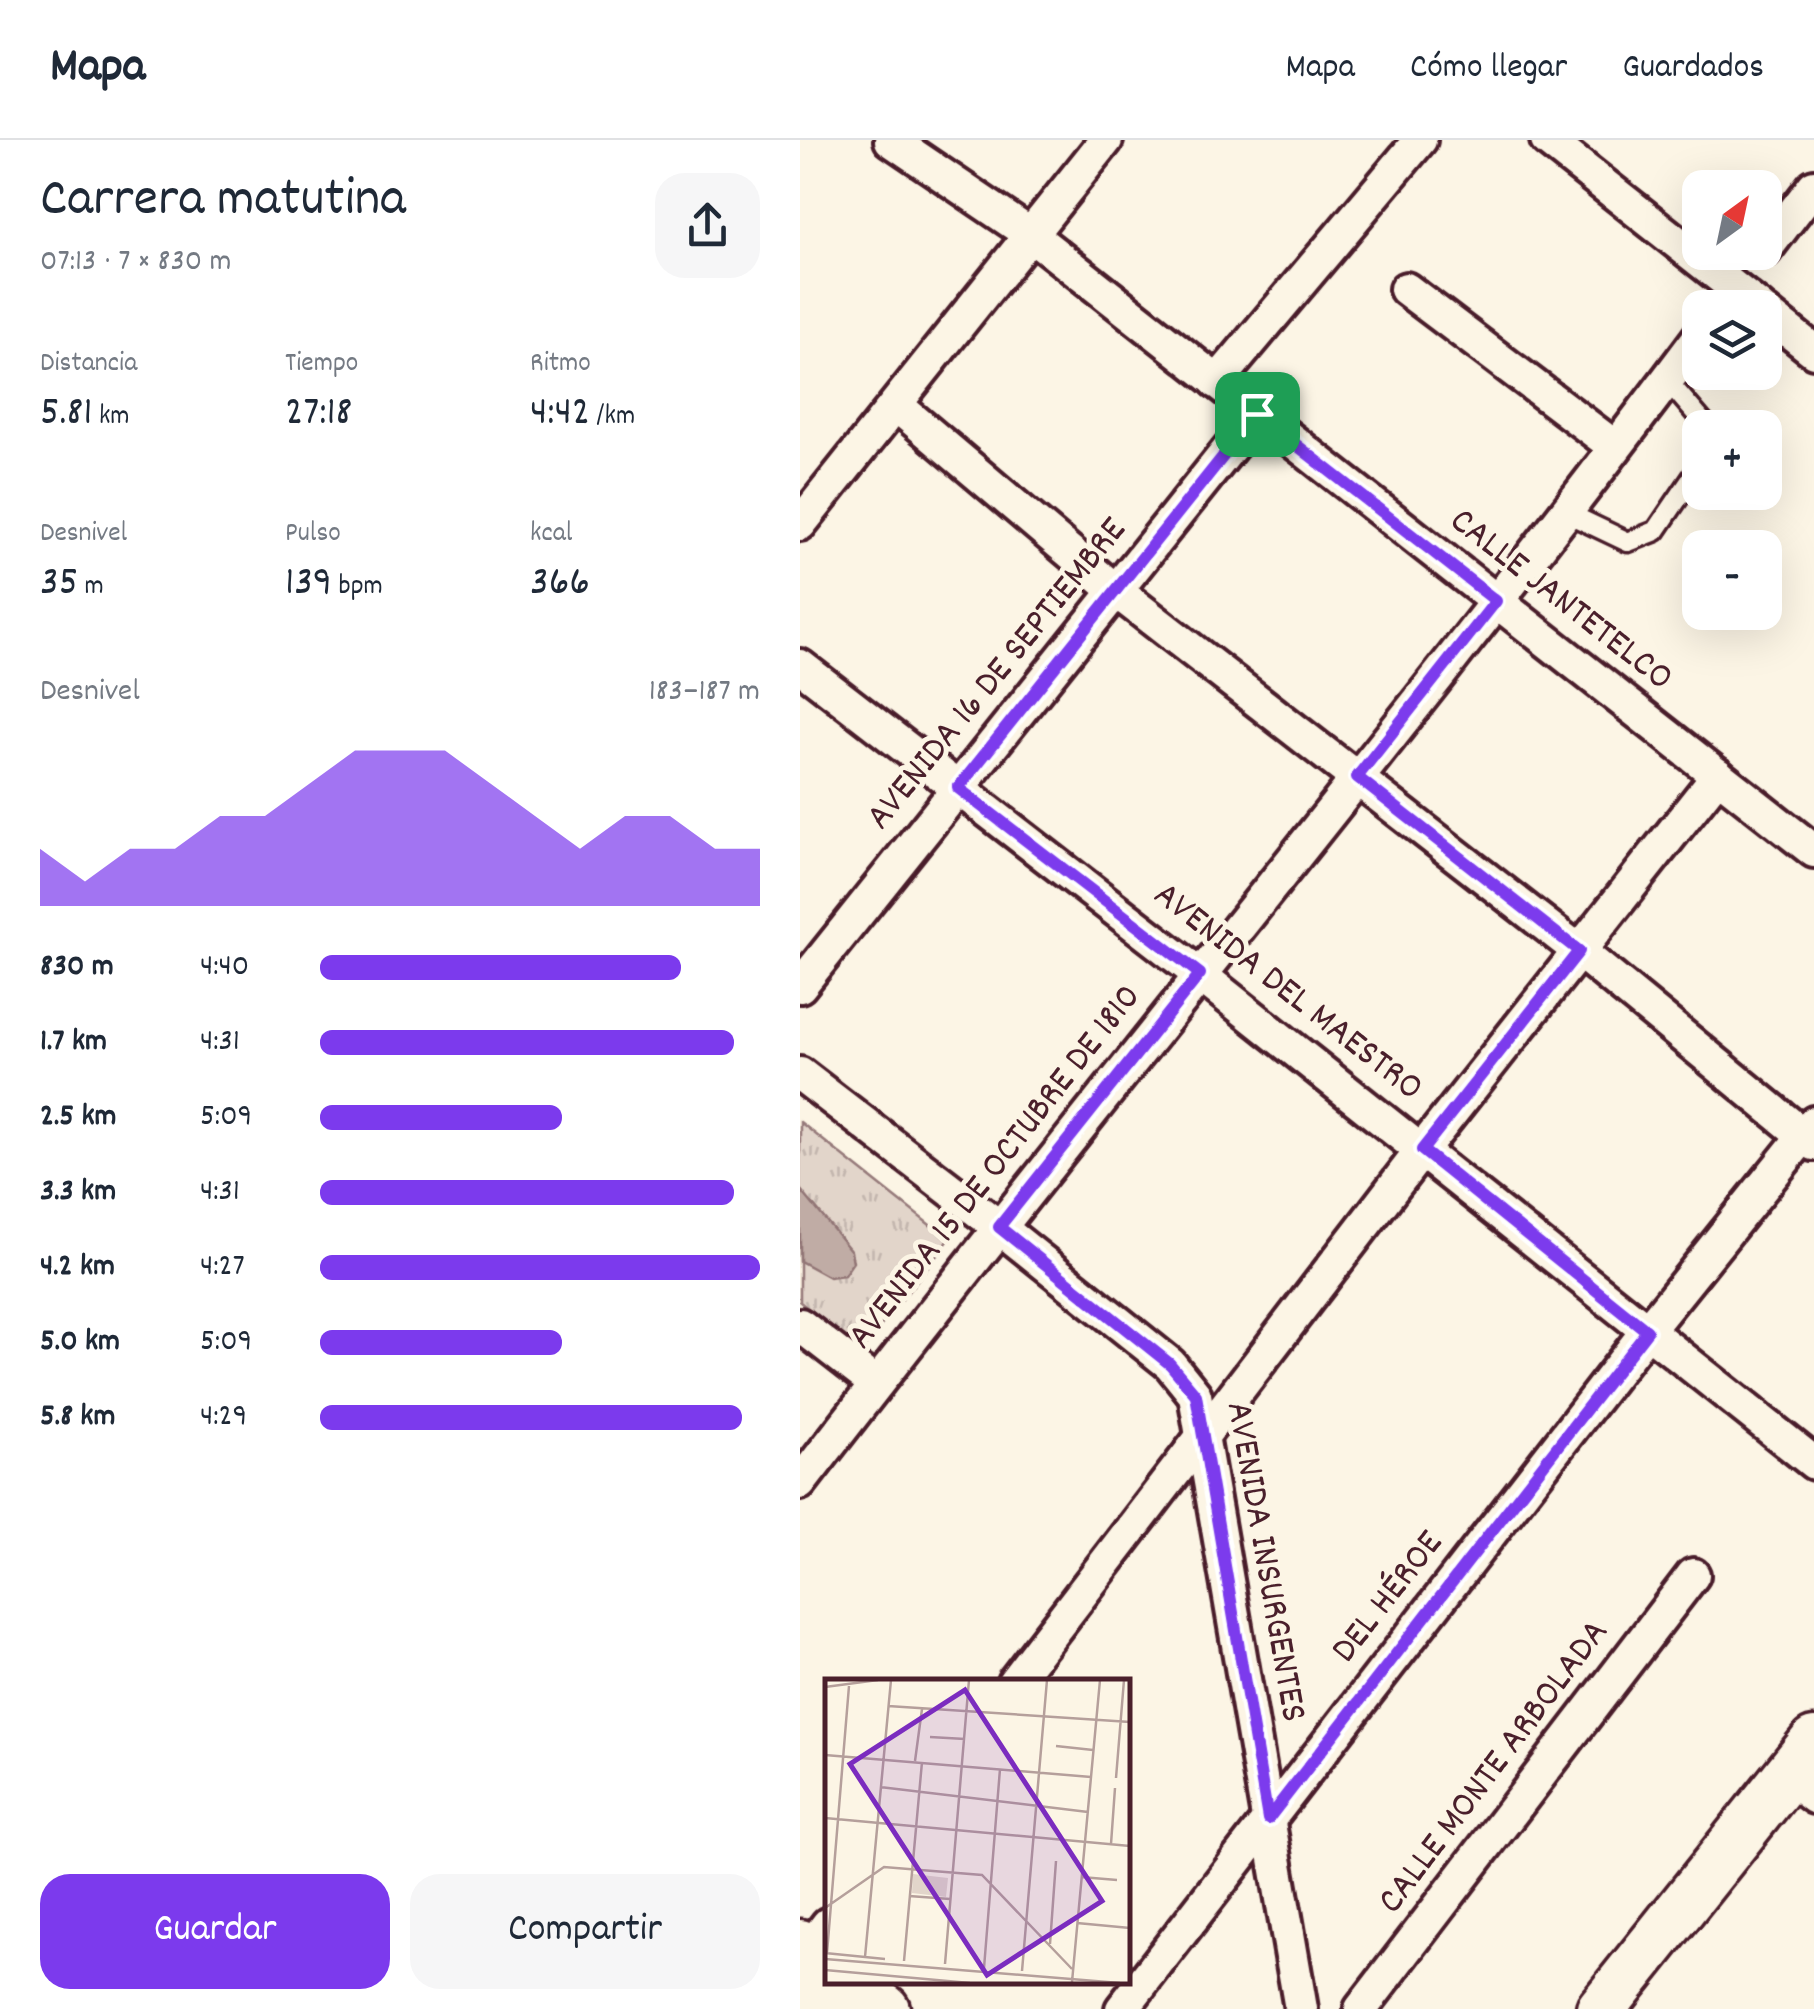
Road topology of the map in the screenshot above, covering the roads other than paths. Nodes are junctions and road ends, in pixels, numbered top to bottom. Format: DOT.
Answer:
graph roads {
  1 [pos="890,140"];
  2 [pos="1106,140"];
  3 [pos="1420,140"];
  4 [pos="1548,140"];
  5 [pos="1814,186"];
  6 [pos="1782,228"];
  7 [pos="1031,236"];
  8 [pos="1406,288"];
  9 [pos="1728,290"];
  10 [pos="1782,329"];
  11 [pos="1814,351"];
  12 [pos="1682,360"];
  13 [pos="1667,380"];
  14 [pos="1217,382"];
  15 [pos="896,405"];
  16 [pos="1693,410"];
  17 [pos="1257,414"];
  18 [pos="1615,448"];
  19 [pos="1682,493"];
  20 [pos="1564,512"];
  21 [pos="800,524"];
  22 [pos="1116,592"];
  23 [pos="1496,601"];
  24 [pos="800,666"];
  25 [pos="1718,775"];
  26 [pos="1357,777"];
  27 [pos="958,788"];
  28 [pos="1814,851"];
  29 [pos="1579,951"];
  30 [pos="1200,974"];
  31 [pos="800,986"];
  32 [pos="800,1074"];
  33 [pos="1811,1134"];
  34 [pos="1422,1150"];
  35 [pos="999,1227"];
  36 [pos="800,1325"];
  37 [pos="1647,1331"];
  38 [pos="876,1384"];
  39 [pos="1202,1436"];
  40 [pos="1814,1463"];
  41 [pos="800,1483"];
  42 [pos="1694,1575"];
  43 [pos="1016,1679"];
  44 [pos="1805,1772"];
  45 [pos="1268,1819"];
  46 [pos="812,1952"];
  47 [pos="825,1979"];
  48 [pos="827,1984"];
  49 [pos="852,1984"];
  50 [pos="839,2009"];
  51 [pos="885,2009"];
  52 [pos="1122,2009"];
  53 [pos="1301,2009"];
  54 [pos="1360,2009"];
  55 [pos="1601,2009"];
  1 -- 7 [label="street, CALLE JANTETELCO"];
  2 -- 7 [label="street"];
  3 -- 14 [label="street"];
  4 -- 9 [label="street"];
  5 -- 6 [label="street"];
  7 -- 14 [label="street, CALLE JANTETELCO"];
  7 -- 15 [label="street"];
  8 -- 18 [label="street"];
  10 -- 11 [label="street"];
  12 -- 13 [label="street, AVENIDA 15 DE OCTUBRE DE 1810"];
  13 -- 16 [label="lane"];
  13 -- 18 [label="street, AVENIDA 15 DE OCTUBRE DE 1810"];
  14 -- 17 [label="street, CALLE JANTETELCO"];
  15 -- 21 [label="street"];
  15 -- 22 [label="street"];
  17 -- 22 [label="street, AVENIDA 16 DE SEPTIEMBRE"];
  17 -- 23 [label="street, CALLE JANTETELCO"];
  18 -- 20 [label="street, AVENIDA 15 DE OCTUBRE DE 1810"];
  19 -- 20 [label="lane"];
  20 -- 23 [label="street, AVENIDA 15 DE OCTUBRE DE 1810"];
  22 -- 26 [label="street"];
  22 -- 27 [label="street, AVENIDA 16 DE SEPTIEMBRE"];
  23 -- 25 [label="street, CALLE JANTETELCO"];
  23 -- 26 [label="street, AVENIDA 15 DE OCTUBRE DE 1810"];
  24 -- 27 [label="street, AVENIDA DEL MAESTRO"];
  25 -- 28 [label="street, CALLE JANTETELCO"];
  25 -- 29 [label="street"];
  26 -- 29 [label="street"];
  26 -- 30 [label="street, AVENIDA 15 DE OCTUBRE DE 1810"];
  27 -- 30 [label="street, AVENIDA DEL MAESTRO"];
  27 -- 31 [label="street, AVENIDA 16 DE SEPTIEMBRE"];
  29 -- 33 [label="street"];
  29 -- 34 [label="street"];
  30 -- 34 [label="street, AVENIDA DEL MAESTRO"];
  30 -- 35 [label="street, AVENIDA 15 DE OCTUBRE DE 1810"];
  32 -- 35 [label="street, AVENIDA INSURGENTES"];
  33 -- 37 [label="street, DEL HÉROE"];
  34 -- 37 [label="street, AVENIDA DEL MAESTRO"];
  34 -- 39 [label="street"];
  35 -- 38 [label="street, AVENIDA 15 DE OCTUBRE DE 1810"];
  35 -- 39 [label="street, AVENIDA INSURGENTES"];
  36 -- 38 [label="street"];
  37 -- 40 [label="street, AVENIDA DEL MAESTRO"];
  37 -- 45 [label="street, DEL HÉROE"];
  38 -- 41 [label="street, AVENIDA 15 DE OCTUBRE DE 1810"];
  39 -- 43 [label="street"];
  39 -- 45 [label="street, AVENIDA INSURGENTES"];
  42 -- 54 [label="street, CALLE MONTE ARBOLADA"];
  44 -- 55 [label="street"];
  45 -- 52 [label="street, DEL HÉROE"];
  45 -- 53 [label="street, AVENIDA INSURGENTES"];
  46 -- 47 [label="main road"];
  48 -- 50 [label="main road"];
  49 -- 51 [label="street"];
}
